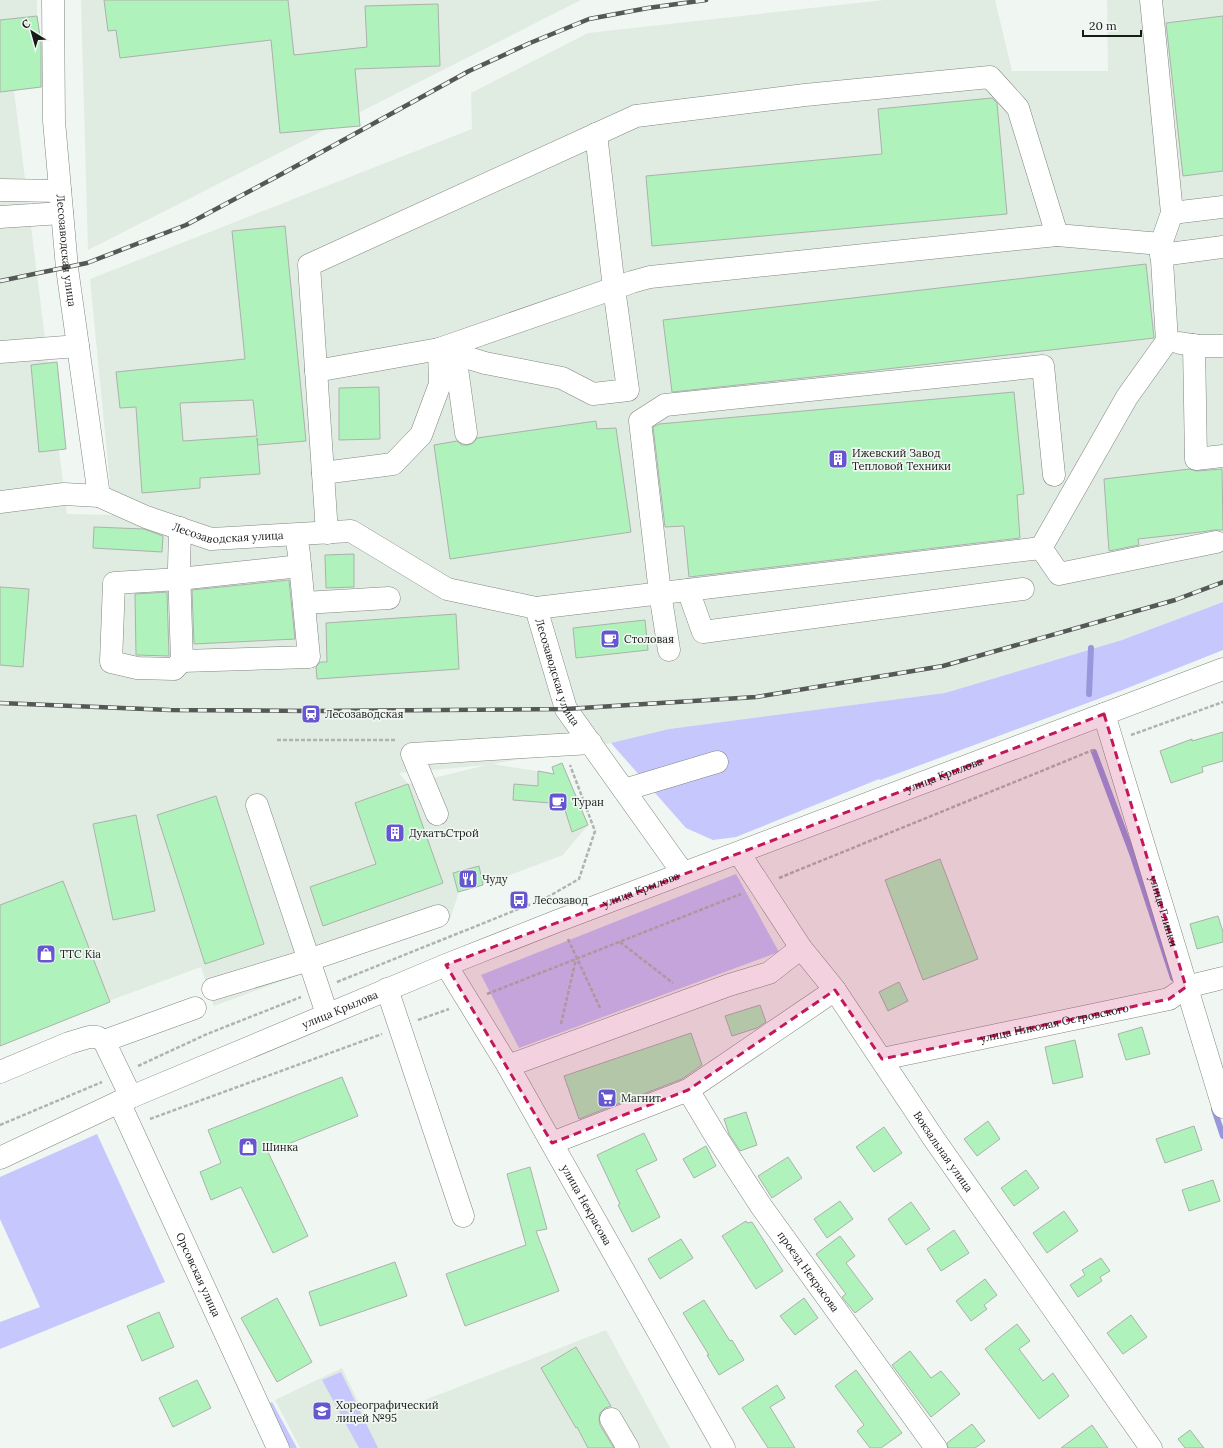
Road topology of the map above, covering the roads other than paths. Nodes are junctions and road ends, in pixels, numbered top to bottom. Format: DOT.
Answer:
graph roads {
  1 [pos="53,0"];
  2 [pos="1151,0"];
  3 [pos="596,134"];
  4 [pos="0,190"];
  5 [pos="60,191"];
  6 [pos="1223,207"];
  7 [pos="62,213"];
  8 [pos="1172,213"];
  9 [pos="0,217"];
  10 [pos="1057,235"];
  11 [pos="1223,247"];
  12 [pos="1161,249"];
  13 [pos="614,288"];
  14 [pos="1167,341"];
  15 [pos="1194,345"];
  16 [pos="78,346"];
  17 [pos="1223,346"];
  18 [pos="0,352"];
  19 [pos="447,352"];
  20 [pos="316,371"];
  21 [pos="466,433"];
  22 [pos="1223,456"];
  23 [pos="323,473"];
  24 [pos="1054,475"];
  25 [pos="99,496"];
  26 [pos="0,502"];
  27 [pos="180,528"];
  28 [pos="328,533"];
  29 [pos="296,535"];
  30 [pos="1216,542"];
  31 [pos="1041,548"];
  32 [pos="300,566"];
  33 [pos="179,579"];
  34 [pos="1023,589"];
  35 [pos="688,590"];
  36 [pos="660,593"];
  37 [pos="389,598"];
  38 [pos="304,604"];
  39 [pos="536,608"];
  40 [pos="669,650"];
  41 [pos="182,661"];
  42 [pos="1223,669"];
  43 [pos="1104,714"];
  44 [pos="591,744"];
  45 [pos="717,762"];
  46 [pos="624,790"];
  47 [pos="257,805"];
  48 [pos="437,814"];
  49 [pos="739,853"];
  50 [pos="683,873"];
  51 [pos="438,916"];
  52 [pos="801,948"];
  53 [pos="309,960"];
  54 [pos="446,965"];
  55 [pos="1223,978"];
  56 [pos="1186,987"];
  57 [pos="213,989"];
  58 [pos="387,989"];
  59 [pos="835,990"];
  60 [pos="195,1008"];
  61 [pos="327,1014"];
  62 [pos="104,1041"];
  63 [pos="882,1059"];
  64 [pos="508,1066"];
  65 [pos="0,1072"];
  66 [pos="688,1090"];
  67 [pos="125,1099"];
  68 [pos="1223,1107"];
  69 [pos="552,1143"];
  70 [pos="0,1158"];
  71 [pos="463,1216"];
  72 [pos="611,1419"];
  73 [pos="278,1448"];
  74 [pos="628,1448"];
  75 [pos="724,1448"];
  76 [pos="936,1448"];
  77 [pos="1151,1448"];
  1 -- 5 [label="street, Лесозаводская улица"];
  2 -- 8 [label="street"];
  3 -- 10 [label="street"];
  3 -- 13 [label="street"];
  3 -- 20 [label="street"];
  4 -- 5 [label="street"];
  5 -- 7 [label="street, Лесозаводская улица"];
  6 -- 8 [label="street"];
  7 -- 9 [label="street"];
  7 -- 16 [label="street, Лесозаводская улица"];
  8 -- 12 [label="street"];
  10 -- 12 [label="street"];
  10 -- 13 [label="street"];
  11 -- 12 [label="street"];
  12 -- 14 [label="street"];
  13 -- 19 [label="street"];
  13 -- 19 [label="street"];
  14 -- 15 [label="street"];
  14 -- 31 [label="street"];
  15 -- 17 [label="street"];
  15 -- 22 [label="street"];
  16 -- 18 [label="street"];
  16 -- 25 [label="street, Лесозаводская улица"];
  19 -- 20 [label="street"];
  19 -- 21 [label="street"];
  19 -- 23 [label="street"];
  20 -- 23 [label="street"];
  23 -- 28 [label="street"];
  24 -- 36 [label="street"];
  25 -- 26 [label="street"];
  25 -- 27 [label="street, Лесозаводская улица"];
  27 -- 29 [label="street, Лесозаводская улица"];
  27 -- 33 [label="street"];
  28 -- 29 [label="street, Лесозаводская улица"];
  28 -- 39 [label="street, Лесозаводская улица"];
  29 -- 32 [label="street"];
  30 -- 31 [label="street"];
  31 -- 35 [label="street"];
  32 -- 33 [label="street"];
  32 -- 38 [label="street"];
  33 -- 41 [label="street"];
  33 -- 41 [label="street"];
  34 -- 35 [label="street"];
  35 -- 36 [label="street"];
  36 -- 39 [label="street"];
  36 -- 40 [label="street"];
  37 -- 38 [label="street"];
  38 -- 41 [label="street"];
  39 -- 44 [label="street, Лесозаводская улица"];
  42 -- 43 [label="street, улица Крылова"];
  43 -- 49 [label="street, улица Крылова"];
  43 -- 56 [label="street, улица Глинки"];
  44 -- 46 [label="street, Лесозаводская улица"];
  44 -- 48 [label="street"];
  45 -- 46 [label="street"];
  46 -- 50 [label="street, Лесозаводская улица"];
  47 -- 53 [label="street"];
  49 -- 50 [label="street, улица Крылова"];
  49 -- 52 [label="street, Вокзальная улица"];
  50 -- 54 [label="street, улица Крылова"];
  51 -- 53 [label="street"];
  52 -- 59 [label="street, Вокзальная улица"];
  52 -- 64 [label="street"];
  53 -- 57 [label="street"];
  53 -- 61 [label="street"];
  54 -- 58 [label="street, улица Крылова"];
  54 -- 64 [label="street, улица Некрасова"];
  55 -- 56 [label="street, улица Николая Островского"];
  56 -- 63 [label="street, улица Николая Островского"];
  56 -- 68 [label="street, улица Глинки"];
  58 -- 61 [label="street, улица Крылова"];
  58 -- 71 [label="street"];
  59 -- 63 [label="street, Вокзальная улица"];
  59 -- 66 [label="street"];
  60 -- 62 [label="street"];
  61 -- 67 [label="street, улица Крылова"];
  62 -- 65 [label="street"];
  62 -- 67 [label="street, Орсовская улица"];
  63 -- 77 [label="street, Вокзальная улица"];
  64 -- 69 [label="street, улица Некрасова"];
  66 -- 69 [label="street"];
  66 -- 76 [label="street, проезд Некрасова"];
  67 -- 70 [label="street, улица Крылова"];
  67 -- 73 [label="street, Орсовская улица"];
  69 -- 75 [label="street, улица Некрасова"];
  72 -- 74 [label="street"];
}
